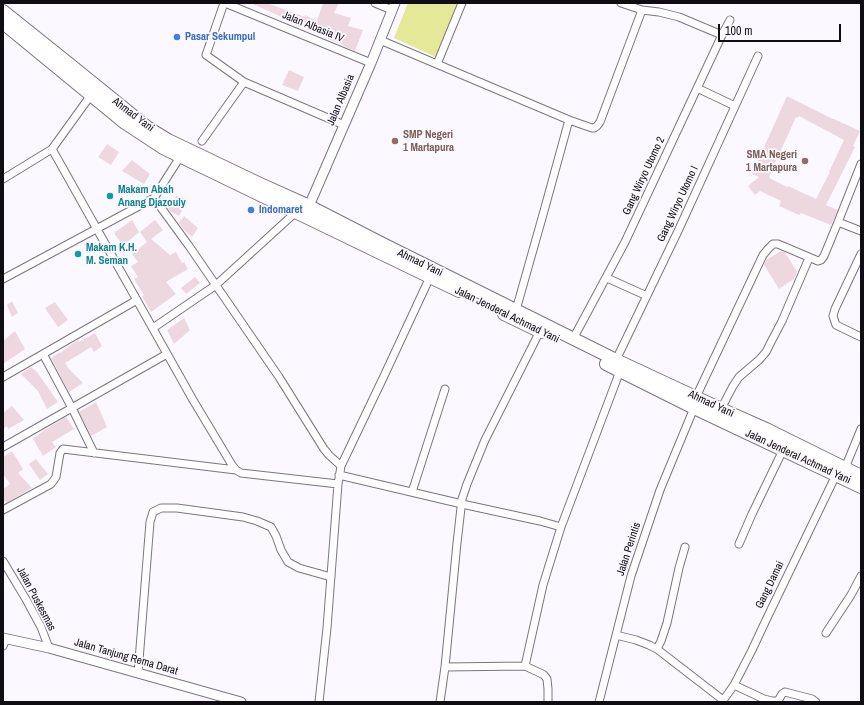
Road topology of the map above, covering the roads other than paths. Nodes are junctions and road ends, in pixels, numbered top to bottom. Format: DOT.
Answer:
graph roads {
  1 [pos="224,3"];
  2 [pos="375,3"];
  3 [pos="462,3"];
  4 [pos="621,3"];
  5 [pos="633,5"];
  6 [pos="393,6"];
  7 [pos="642,10"];
  8 [pos="3,11"];
  9 [pos="730,20"];
  10 [pos="3,23"];
  11 [pos="722,35"];
  12 [pos="380,40"];
  13 [pos="758,56"];
  14 [pos="370,63"];
  15 [pos="437,64"];
  16 [pos="244,82"];
  17 [pos="697,88"];
  18 [pos="91,95"];
  19 [pos="735,106"];
  20 [pos="569,120"];
  21 [pos="344,125"];
  22 [pos="202,140"];
  23 [pos="52,148"];
  24 [pos="180,157"];
  25 [pos="861,164"];
  26 [pos="229,175"];
  27 [pos="3,179"];
  28 [pos="154,198"];
  29 [pos="308,206"];
  30 [pos="296,212"];
  31 [pos="838,222"];
  32 [pos="96,228"];
  33 [pos="861,231"];
  34 [pos="861,254"];
  35 [pos="809,258"];
  36 [pos="430,277"];
  37 [pos="607,278"];
  38 [pos="3,279"];
  39 [pos="216,285"];
  40 [pos="647,296"];
  41 [pos="137,300"];
  42 [pos="516,310"];
  43 [pos="153,328"];
  44 [pos="540,331"];
  45 [pos="861,337"];
  46 [pos="574,339"];
  47 [pos="43,354"];
  48 [pos="167,354"];
  49 [pos="618,365"];
  50 [pos="3,377"];
  51 [pos="445,389"];
  52 [pos="695,402"];
  53 [pos="72,408"];
  54 [pos="721,409"];
  55 [pos="732,420"];
  56 [pos="748,428"];
  57 [pos="861,429"];
  58 [pos="3,447"];
  59 [pos="783,450"];
  60 [pos="94,454"];
  61 [pos="341,466"];
  62 [pos="236,470"];
  63 [pos="840,471"];
  64 [pos="339,475"];
  65 [pos="861,478"];
  66 [pos="338,484"];
  67 [pos="412,492"];
  68 [pos="462,504"];
  69 [pos="3,510"];
  70 [pos="560,527"];
  71 [pos="739,544"];
  72 [pos="685,547"];
  73 [pos="3,561"];
  74 [pos="861,576"];
  75 [pos="331,577"];
  76 [pos="826,634"];
  77 [pos="616,635"];
  78 [pos="4,641"];
  79 [pos="50,648"];
  80 [pos="657,649"];
  81 [pos="525,666"];
  82 [pos="445,667"];
  83 [pos="138,673"];
  84 [pos="734,685"];
  85 [pos="722,701"];
  86 [pos="241,702"];
  87 [pos="319,702"];
  88 [pos="440,702"];
  89 [pos="548,702"];
  90 [pos="599,702"];
  91 [pos="816,702"];
  1 -- 14 [label="street, Jalan Albasia IV"];
  1 -- 16 [label="street"];
  2 -- 6 [label="street"];
  3 -- 15 [label="street"];
  4 -- 5 [label="street"];
  5 -- 7 [label="street"];
  6 -- 12 [label="street, Jalan Albasia"];
  7 -- 11 [label="street"];
  7 -- 20 [label="street"];
  8 -- 26 [label="highway, Ahmad Yani"];
  9 -- 11 [label="street, Gang Wiryo Utomo 2"];
  10 -- 18 [label="highway, Jalan Jenderal Achmad Yani"];
  11 -- 17 [label="street, Gang Wiryo Utomo 2"];
  12 -- 14 [label="street, Jalan Albasia"];
  12 -- 15 [label="street"];
  13 -- 19 [label="street, Gang Wiryo Utomo I"];
  14 -- 21 [label="street, Jalan Albasia"];
  15 -- 20 [label="street"];
  16 -- 21 [label="street"];
  16 -- 22 [label="street"];
  17 -- 19 [label="street"];
  17 -- 37 [label="street, Gang Wiryo Utomo 2"];
  18 -- 23 [label="street"];
  18 -- 24 [label="highway, Jalan Jenderal Achmad Yani"];
  19 -- 40 [label="street, Gang Wiryo Utomo I"];
  20 -- 42 [label="street"];
  21 -- 29 [label="street, Jalan Albasia"];
  23 -- 27 [label="street"];
  23 -- 32 [label="street"];
  24 -- 26 [label="highway, Jalan Jenderal Achmad Yani"];
  24 -- 28 [label="street"];
  25 -- 31 [label="street"];
  26 -- 29 [label="highway, Ahmad Yani"];
  26 -- 30 [label="highway, Jalan Jenderal Achmad Yani"];
  28 -- 32 [label="street"];
  28 -- 39 [label="street"];
  29 -- 42 [label="highway, Ahmad Yani"];
  30 -- 36 [label="highway, Jalan Jenderal Achmad Yani"];
  30 -- 39 [label="street"];
  31 -- 33 [label="street"];
  31 -- 35 [label="street"];
  32 -- 38 [label="street"];
  32 -- 41 [label="street"];
  34 -- 45 [label="street"];
  35 -- 52 [label="street, Jalan Perintis"];
  35 -- 54 [label="street"];
  36 -- 44 [label="highway, Jalan Jenderal Achmad Yani"];
  36 -- 61 [label="street"];
  37 -- 40 [label="street"];
  37 -- 46 [label="street, Gang Wiryo Utomo 2"];
  39 -- 43 [label="street"];
  39 -- 61 [label="street"];
  40 -- 49 [label="street, Gang Wiryo Utomo I"];
  41 -- 43 [label="street"];
  41 -- 47 [label="street"];
  42 -- 46 [label="highway, Ahmad Yani"];
  43 -- 48 [label="street"];
  44 -- 49 [label="highway, Jalan Jenderal Achmad Yani"];
  44 -- 68 [label="street"];
  46 -- 49 [label="highway, Ahmad Yani"];
  47 -- 50 [label="street"];
  47 -- 53 [label="street"];
  48 -- 53 [label="street"];
  48 -- 62 [label="street"];
  49 -- 52 [label="highway, Jalan Jenderal Achmad Yani"];
  49 -- 70 [label="street, Gang Wiryo Utomo I"];
  51 -- 67 [label="street"];
  52 -- 54 [label="highway, Ahmad Yani"];
  52 -- 55 [label="highway, Jalan Jenderal Achmad Yani"];
  52 -- 77 [label="street, Jalan Perintis"];
  53 -- 58 [label="street"];
  53 -- 60 [label="street"];
  54 -- 55 [label="highway, Ahmad Yani"];
  55 -- 56 [label="highway, Ahmad Yani"];
  56 -- 59 [label="highway, Jalan Jenderal Achmad Yani"];
  56 -- 63 [label="highway, Ahmad Yani"];
  57 -- 63 [label="street, Gang Damai"];
  59 -- 63 [label="highway, Jalan Jenderal Achmad Yani"];
  59 -- 71 [label="street"];
  60 -- 62 [label="street"];
  60 -- 69 [label="street"];
  61 -- 64 [label="street"];
  62 -- 66 [label="street"];
  63 -- 65 [label="highway, Jalan Jenderal Achmad Yani"];
  63 -- 84 [label="street, Gang Damai"];
  64 -- 66 [label="street"];
  64 -- 67 [label="street"];
  66 -- 75 [label="street"];
  67 -- 68 [label="street"];
  68 -- 70 [label="street"];
  68 -- 82 [label="street"];
  70 -- 81 [label="street, Gang Wiryo Utomo I"];
  72 -- 80 [label="street"];
  73 -- 79 [label="street, Jalan Puskesmas"];
  74 -- 76 [label="street"];
  75 -- 83 [label="street"];
  75 -- 87 [label="street"];
  77 -- 80 [label="street"];
  77 -- 90 [label="street, Jalan Perintis"];
  78 -- 79 [label="street, Jalan Tanjung Rema Darat"];
  79 -- 83 [label="street, Jalan Tanjung Rema Darat"];
  80 -- 85 [label="street"];
  81 -- 82 [label="street"];
  81 -- 89 [label="street"];
  82 -- 88 [label="street"];
  83 -- 86 [label="street, Jalan Tanjung Rema Darat"];
  84 -- 85 [label="street, Gang Damai"];
  84 -- 91 [label="street"];
}
